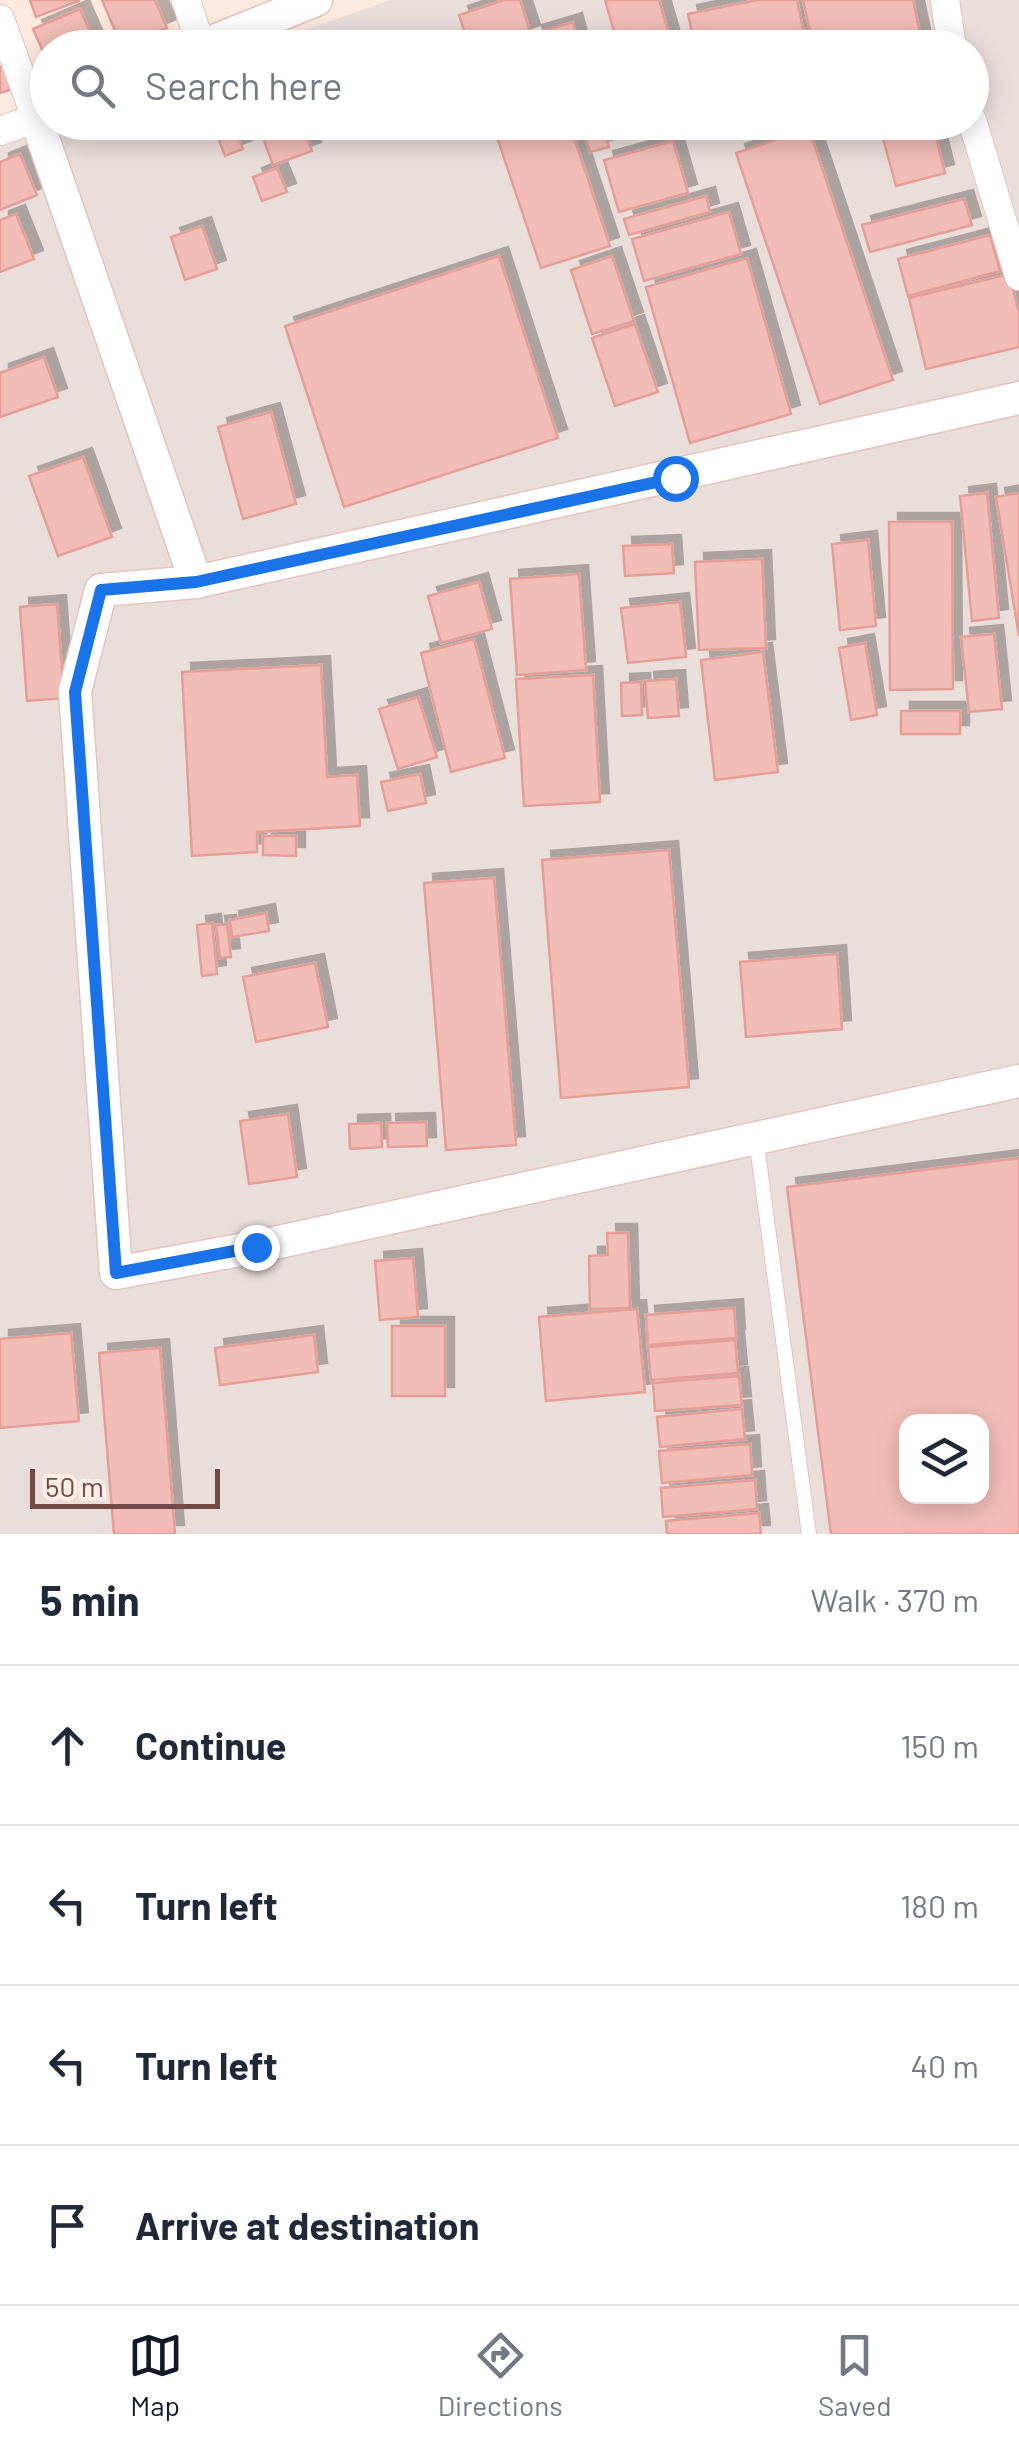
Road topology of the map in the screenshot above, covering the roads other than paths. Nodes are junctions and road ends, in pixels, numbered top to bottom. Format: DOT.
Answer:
graph roads {
  1 [pos="186,0"];
  2 [pos="316,0"];
  3 [pos="945,0"];
  4 [pos="0,19"];
  5 [pos="194,30"];
  6 [pos="241,30"];
  7 [pos="949,30"];
  8 [pos="30,88"];
  9 [pos="30,120"];
  10 [pos="0,131"];
  11 [pos="50,140"];
  12 [pos="978,140"];
  13 [pos="1019,276"];
  14 [pos="1019,398"];
  15 [pos="196,582"];
  16 [pos="1019,1081"];
  17 [pos="756,1137"];
  18 [pos="808,1534"];
  1 -- 5 [label="street"];
  2 -- 6 [label="street"];
  3 -- 7 [label="street"];
  4 -- 8 [label="street"];
  9 -- 10 [label="street"];
  11 -- 15 [label="street"];
  12 -- 13 [label="street"];
  14 -- 15 [label="street"];
  15 -- 17 [label="street"];
  16 -- 17 [label="street"];
  17 -- 18 [label="lane"];
}
